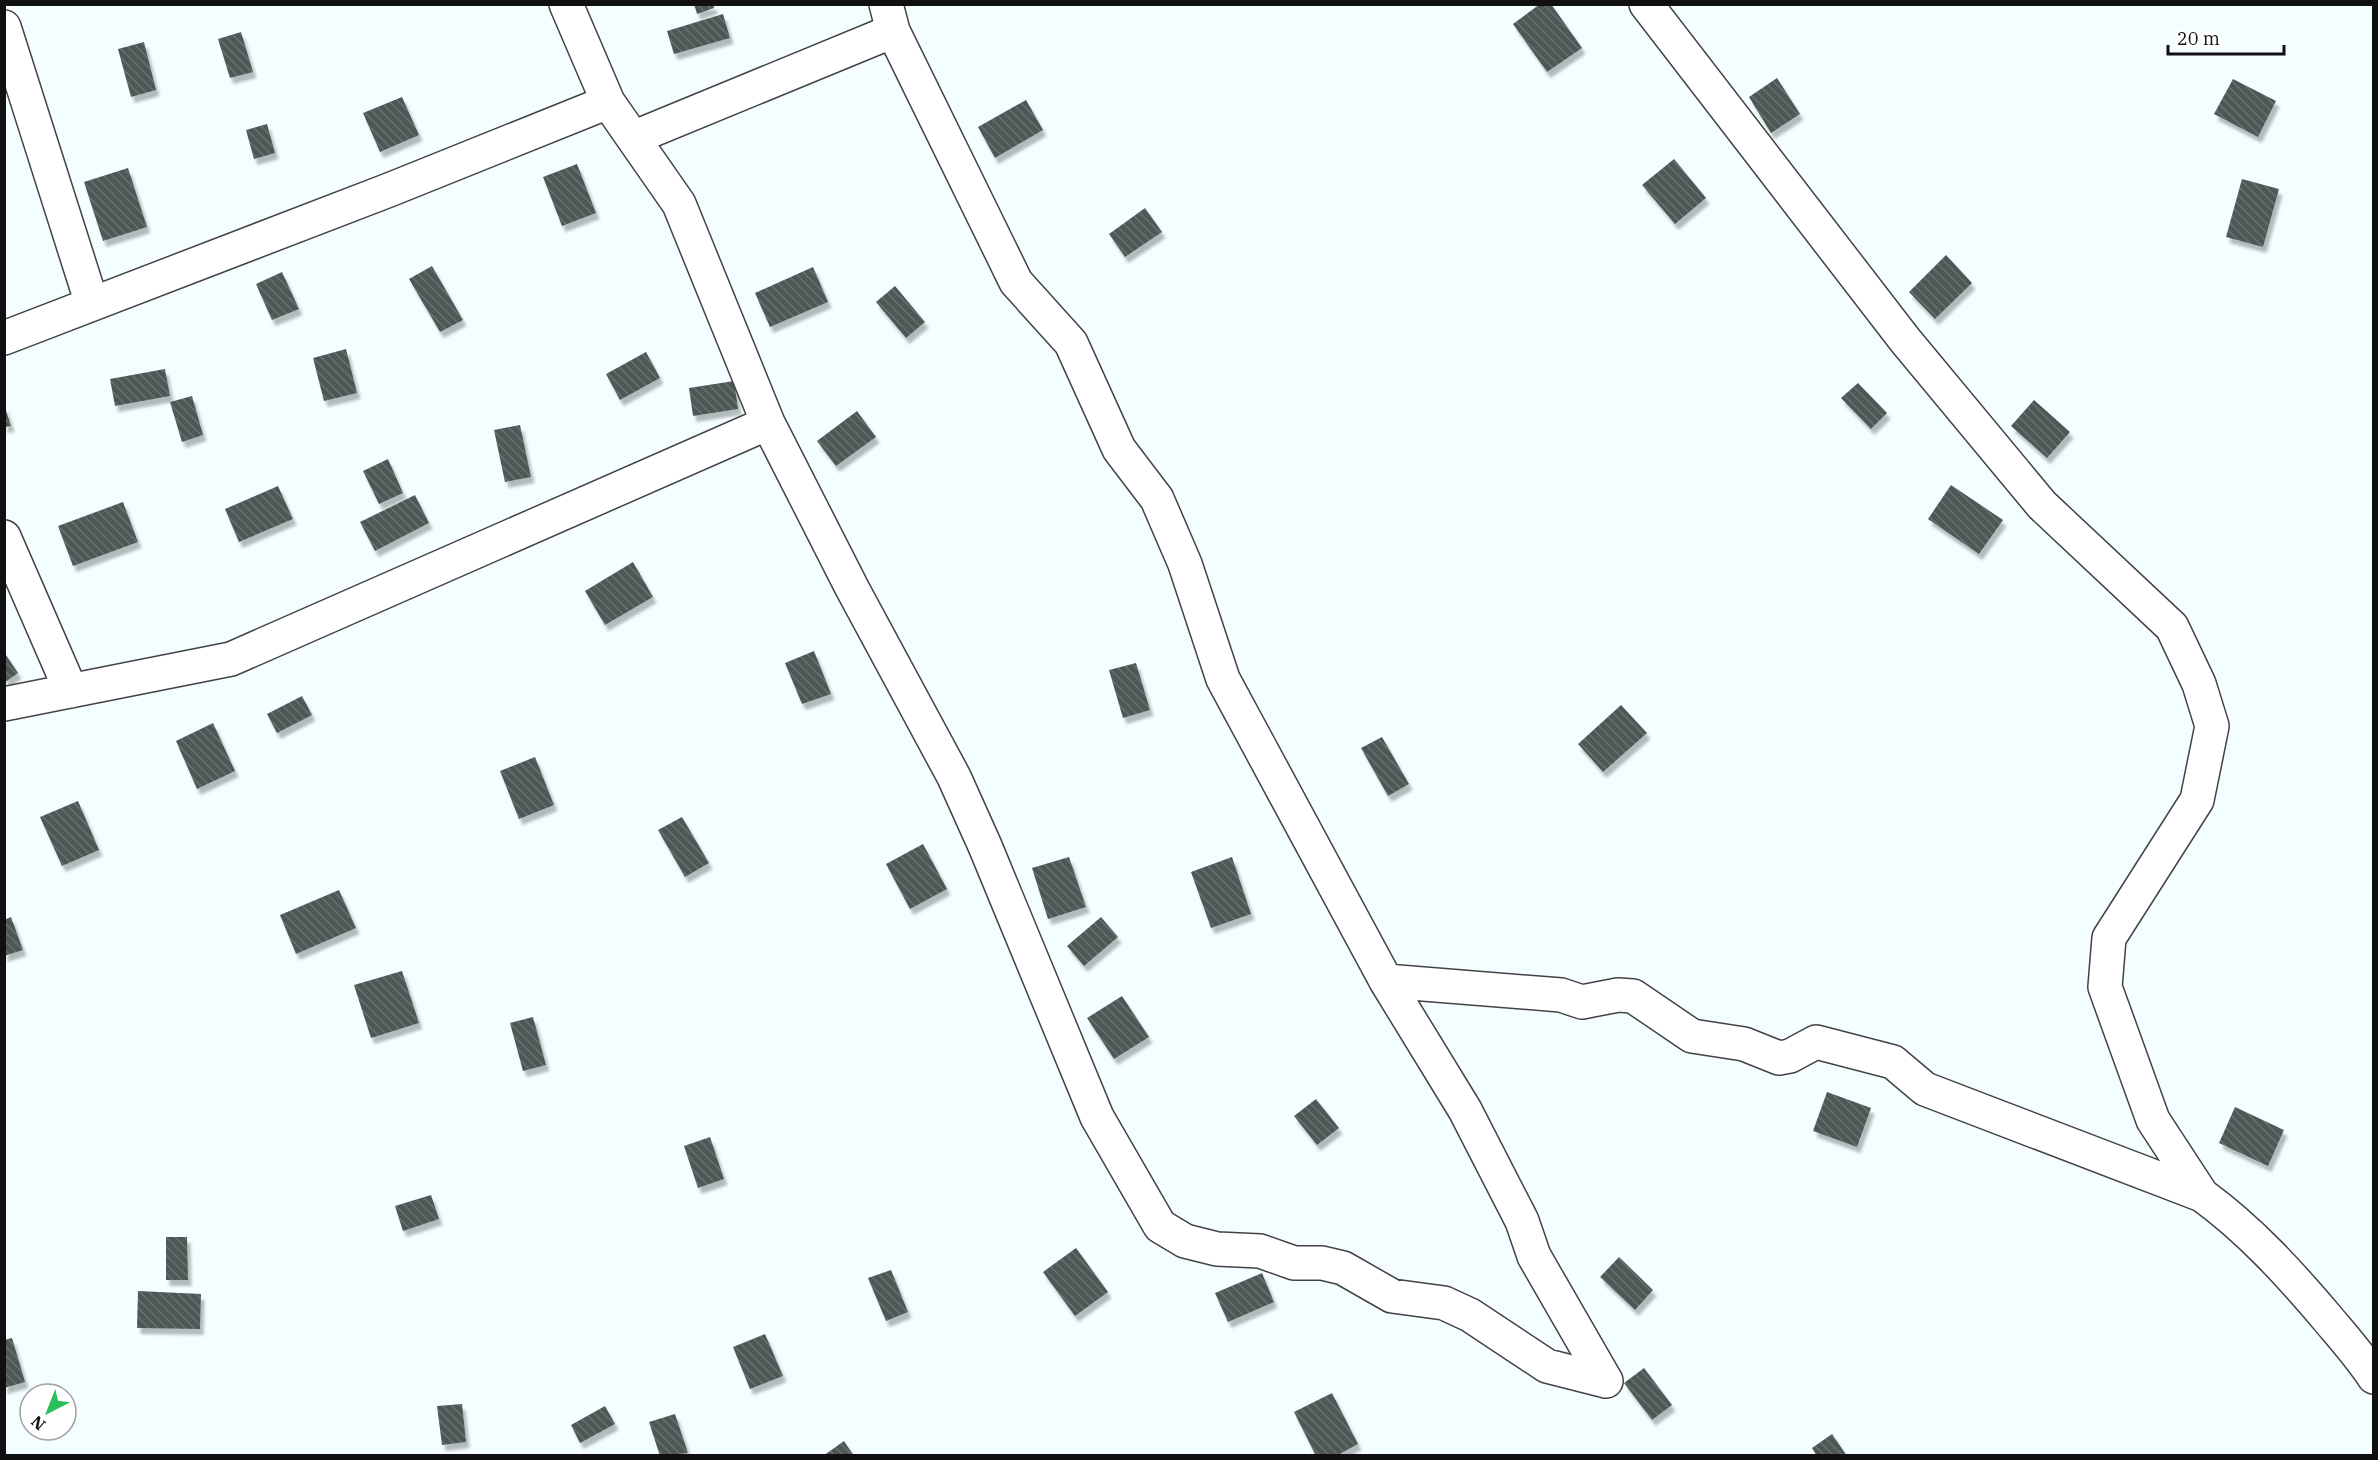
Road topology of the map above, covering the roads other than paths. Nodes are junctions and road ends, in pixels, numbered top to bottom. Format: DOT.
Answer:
graph roads {
  1 [pos="566,4"];
  2 [pos="1646,4"];
  3 [pos="889,18"];
  4 [pos="4,27"];
  5 [pos="608,102"];
  6 [pos="633,138"];
  7 [pos="92,304"];
  8 [pos="4,338"];
  9 [pos="768,423"];
  10 [pos="4,537"];
  11 [pos="71,691"];
  12 [pos="4,704"];
  13 [pos="1386,981"];
  14 [pos="2202,1195"];
  15 [pos="2373,1377"];
  1 -- 5 [label="street"];
  2 -- 14 [label="street"];
  3 -- 6 [label="street"];
  3 -- 13 [label="street"];
  4 -- 7 [label="street"];
  5 -- 6 [label="street"];
  5 -- 7 [label="street"];
  6 -- 9 [label="street"];
  7 -- 8 [label="street"];
  9 -- 11 [label="street"];
  9 -- 13 [label="street"];
  10 -- 11 [label="street"];
  11 -- 12 [label="street"];
  13 -- 14 [label="street"];
  14 -- 15 [label="street"];
}
